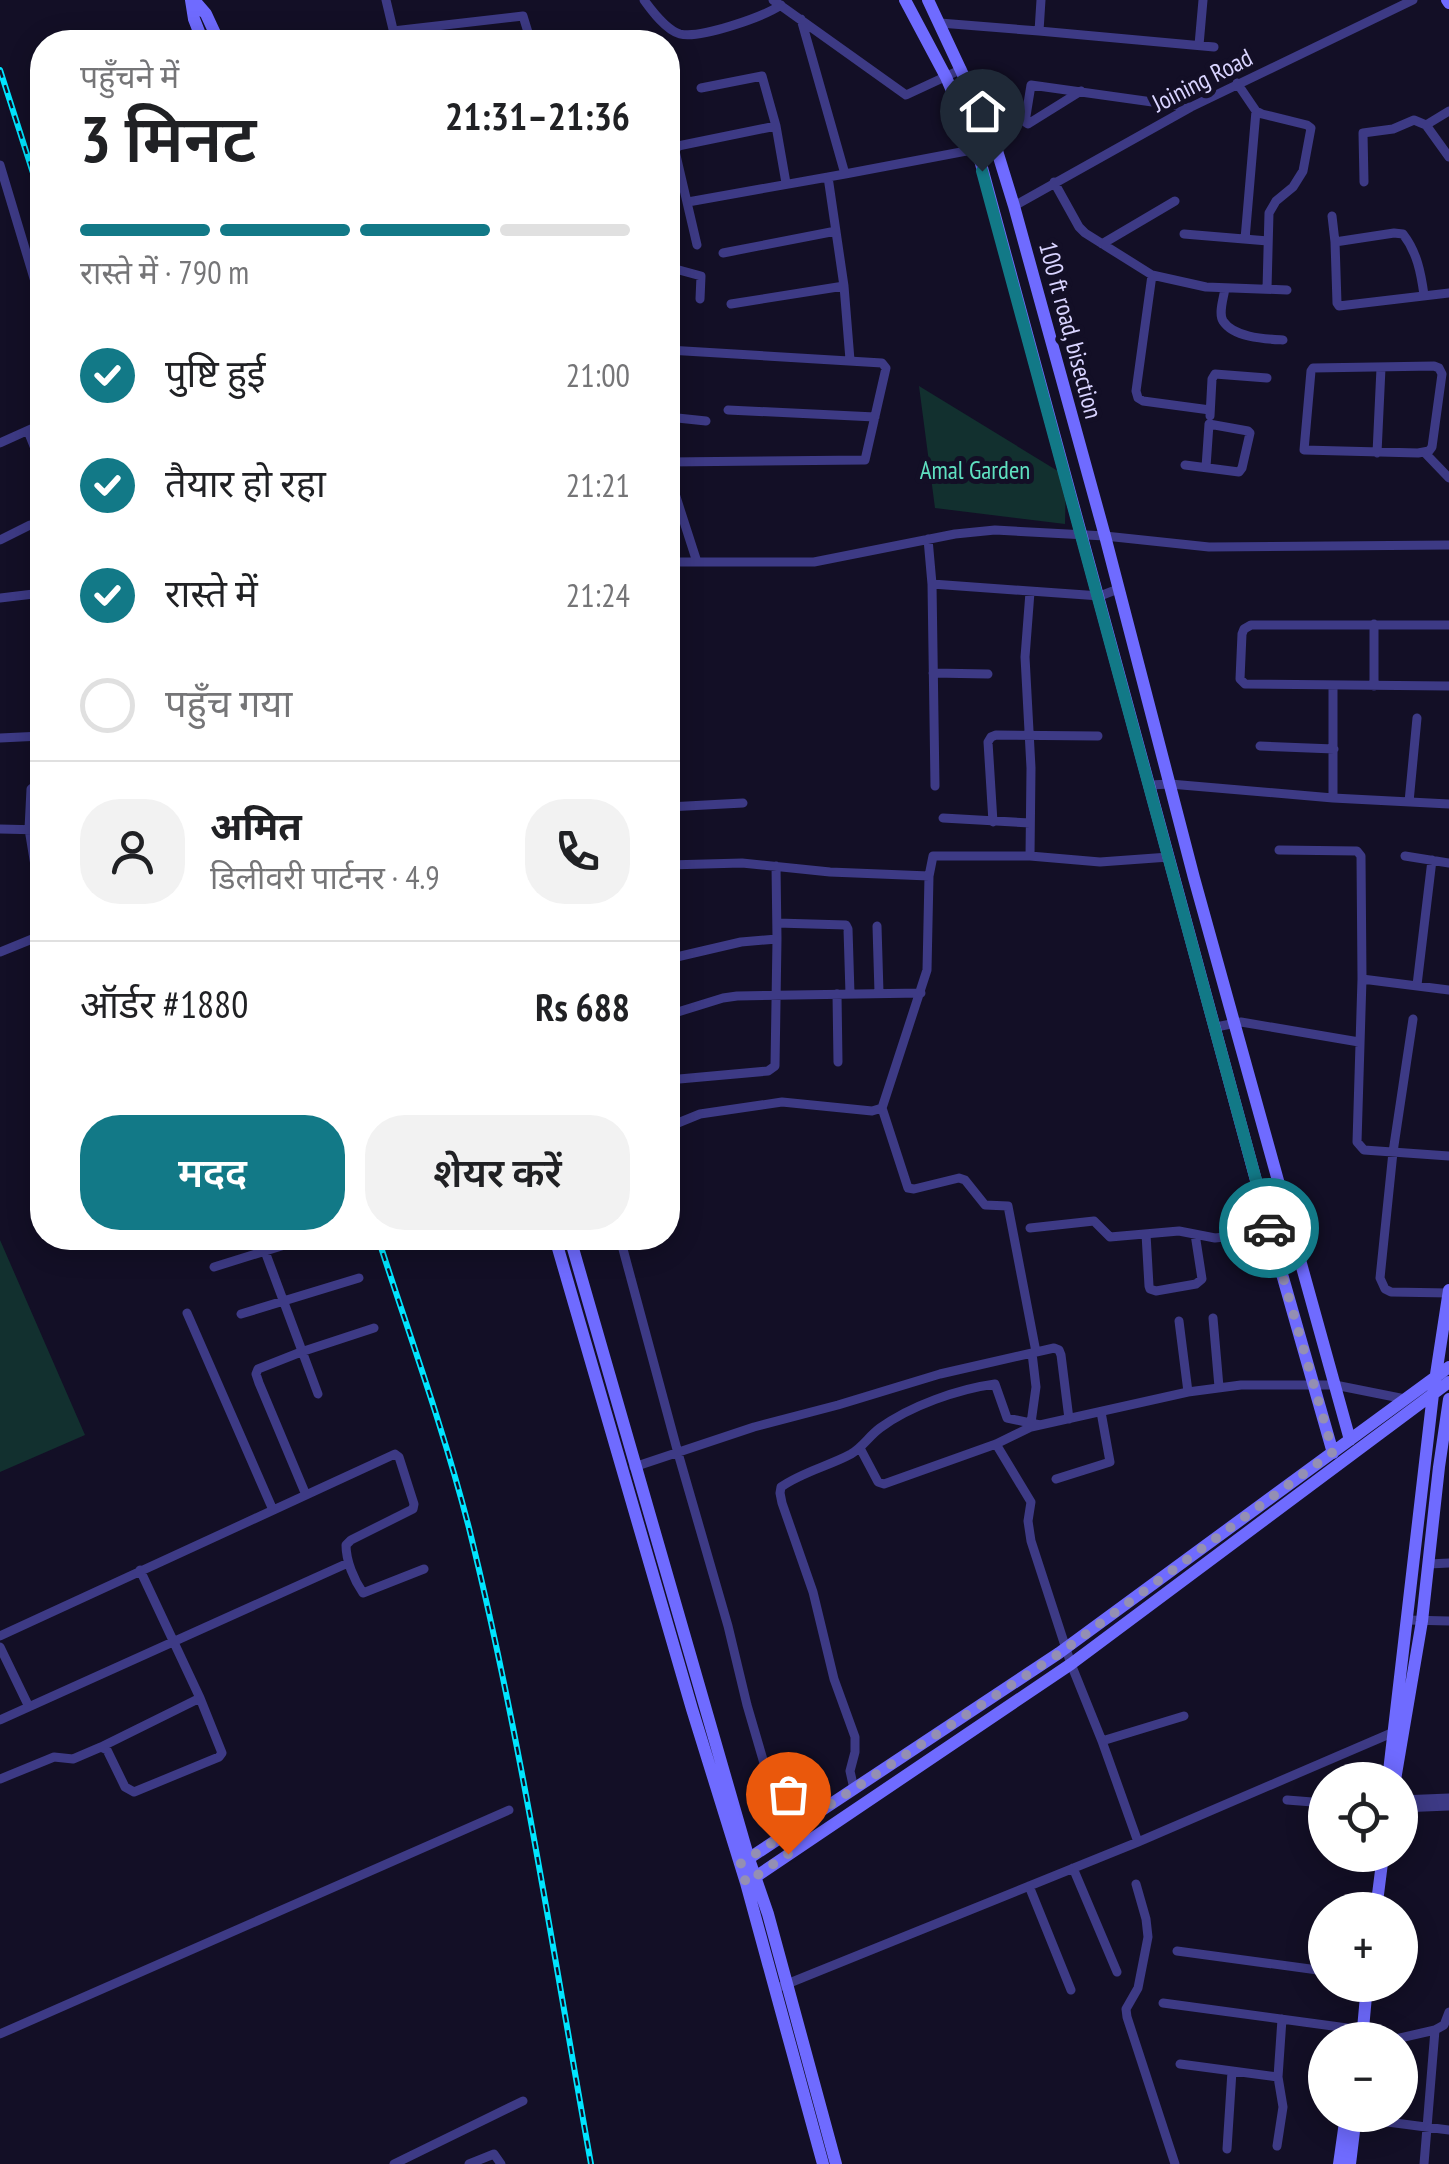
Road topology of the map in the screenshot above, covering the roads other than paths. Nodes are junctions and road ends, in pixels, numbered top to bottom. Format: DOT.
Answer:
graph roads {
  1 [pos="193,0"];
  2 [pos="386,0"];
  3 [pos="520,0"];
  4 [pos="644,0"];
  5 [pos="905,0"];
  6 [pos="928,0"];
  7 [pos="1040,0"];
  8 [pos="1203,0"];
  9 [pos="1414,0"];
  10 [pos="777,3"];
  11 [pos="522,16"];
  12 [pos="802,19"];
  13 [pos="940,23"];
  14 [pos="198,30"];
  15 [pos="213,30"];
  16 [pos="393,30"];
  17 [pos="402,30"];
  18 [pos="527,30"];
  19 [pos="671,30"];
  20 [pos="1038,31"];
  21 [pos="680,33"];
  22 [pos="1199,45"];
  23 [pos="1214,46"];
  24 [pos="962,68"];
  25 [pos="946,77"];
  26 [pos="1237,84"];
  27 [pos="702,88"];
  28 [pos="1081,91"];
  29 [pos="1190,107"];
  30 [pos="1256,111"];
  31 [pos="1449,112"];
  32 [pos="776,126"];
  33 [pos="1426,126"];
  34 [pos="994,141"];
  35 [pos="680,147"];
  36 [pos="977,150"];
  37 [pos="1449,156"];
  38 [pos="0,165"];
  39 [pos="680,166"];
  40 [pos="844,174"];
  41 [pos="828,177"];
  42 [pos="1054,182"];
  43 [pos="1364,182"];
  44 [pos="786,183"];
  45 [pos="688,202"];
  46 [pos="1174,202"];
  47 [pos="1014,206"];
  48 [pos="1332,216"];
  49 [pos="836,230"];
  50 [pos="1184,234"];
  51 [pos="1245,239"];
  52 [pos="1268,240"];
  53 [pos="1336,242"];
  54 [pos="1024,244"];
  55 [pos="1102,244"];
  56 [pos="697,245"];
  57 [pos="1003,250"];
  58 [pos="723,253"];
  59 [pos="30,265"];
  60 [pos="680,271"];
  61 [pos="1152,275"];
  62 [pos="844,286"];
  63 [pos="1225,288"];
  64 [pos="1267,288"];
  65 [pos="1287,290"];
  66 [pos="1449,293"];
  67 [pos="1424,295"];
  68 [pos="700,299"];
  69 [pos="731,304"];
  70 [pos="1042,310"];
  71 [pos="1020,315"];
  72 [pos="1284,340"];
  73 [pos="680,351"];
  74 [pos="850,360"];
  75 [pos="1380,368"];
  76 [pos="1267,378"];
  77 [pos="728,410"];
  78 [pos="1210,410"];
  79 [pos="874,417"];
  80 [pos="680,418"];
  81 [pos="706,421"];
  82 [pos="1210,424"];
  83 [pos="28,430"];
  84 [pos="30,435"];
  85 [pos="0,443"];
  86 [pos="1377,453"];
  87 [pos="1425,453"];
  88 [pos="680,462"];
  89 [pos="1185,466"];
  90 [pos="1206,467"];
  91 [pos="1449,478"];
  92 [pos="680,520"];
  93 [pos="30,524"];
  94 [pos="1083,536"];
  95 [pos="1105,536"];
  96 [pos="928,539"];
  97 [pos="0,540"];
  98 [pos="1449,545"];
  99 [pos="680,562"];
  100 [pos="698,562"];
  101 [pos="932,584"];
  102 [pos="1118,589"];
  103 [pos="1030,592"];
  104 [pos="30,594"];
  105 [pos="1100,596"];
  106 [pos="0,598"];
  107 [pos="1374,624"];
  108 [pos="1449,624"];
  109 [pos="932,674"];
  110 [pos="988,674"];
  111 [pos="1374,686"];
  112 [pos="1449,686"];
  113 [pos="1333,687"];
  114 [pos="1417,718"];
  115 [pos="1028,735"];
  116 [pos="1098,736"];
  117 [pos="30,737"];
  118 [pos="0,738"];
  119 [pos="1260,746"];
  120 [pos="1334,749"];
  121 [pos="1170,784"];
  122 [pos="1150,785"];
  123 [pos="935,786"];
  124 [pos="1333,798"];
  125 [pos="1409,802"];
  126 [pos="743,803"];
  127 [pos="1449,804"];
  128 [pos="680,806"];
  129 [pos="30,809"];
  130 [pos="943,818"];
  131 [pos="993,822"];
  132 [pos="1030,823"];
  133 [pos="0,828"];
  134 [pos="29,829"];
  135 [pos="30,835"];
  136 [pos="1279,850"];
  137 [pos="1030,856"];
  138 [pos="1406,856"];
  139 [pos="1169,857"];
  140 [pos="1432,860"];
  141 [pos="1449,863"];
  142 [pos="680,865"];
  143 [pos="776,866"];
  144 [pos="929,876"];
  145 [pos="776,923"];
  146 [pos="877,926"];
  147 [pos="776,939"];
  148 [pos="30,940"];
  149 [pos="0,952"];
  150 [pos="680,956"];
  151 [pos="1362,979"];
  152 [pos="1417,985"];
  153 [pos="1449,990"];
  154 [pos="921,993"];
  155 [pos="837,994"];
  156 [pos="850,994"];
  157 [pos="879,994"];
  158 [pos="777,996"];
  159 [pos="680,1012"];
  160 [pos="1412,1020"];
  161 [pos="1235,1022"];
  162 [pos="1216,1026"];
  163 [pos="1358,1042"];
  164 [pos="838,1062"];
  165 [pos="680,1079"];
  166 [pos="882,1108"];
  167 [pos="680,1122"];
  168 [pos="1393,1152"];
  169 [pos="1449,1156"];
  170 [pos="1291,1226"];
  171 [pos="1030,1228"];
  172 [pos="1270,1232"];
  173 [pos="1146,1234"];
  174 [pos="1196,1234"];
  175 [pos="264,1250"];
  176 [pos="559,1250"];
  177 [pos="573,1250"];
  178 [pos="623,1250"];
  179 [pos="214,1266"];
  180 [pos="359,1278"];
  181 [pos="1449,1292"];
  182 [pos="284,1302"];
  183 [pos="187,1313"];
  184 [pos="240,1314"];
  185 [pos="1214,1318"];
  186 [pos="1179,1321"];
  187 [pos="374,1328"];
  188 [pos="301,1352"];
  189 [pos="1034,1352"];
  190 [pos="1449,1367"];
  191 [pos="1435,1376"];
  192 [pos="1449,1382"];
  193 [pos="1335,1385"];
  194 [pos="1313,1386"];
  195 [pos="1218,1387"];
  196 [pos="1188,1392"];
  197 [pos="318,1394"];
  198 [pos="1433,1394"];
  199 [pos="1449,1399"];
  200 [pos="1409,1404"];
  201 [pos="1102,1412"];
  202 [pos="1069,1419"];
  203 [pos="1036,1424"];
  204 [pos="1350,1440"];
  205 [pos="996,1444"];
  206 [pos="860,1448"];
  207 [pos="1333,1452"];
  208 [pos="678,1453"];
  209 [pos="1437,1467"];
  210 [pos="629,1469"];
  211 [pos="1056,1479"];
  212 [pos="306,1494"];
  213 [pos="272,1510"];
  214 [pos="348,1563"];
  215 [pos="1449,1563"];
  216 [pos="1429,1564"];
  217 [pos="424,1569"];
  218 [pos="140,1570"];
  219 [pos="1407,1620"];
  220 [pos="1422,1621"];
  221 [pos="1449,1621"];
  222 [pos="0,1636"];
  223 [pos="174,1642"];
  224 [pos="0,1647"];
  225 [pos="1066,1648"];
  226 [pos="1071,1664"];
  227 [pos="200,1698"];
  228 [pos="29,1707"];
  229 [pos="1184,1716"];
  230 [pos="0,1720"];
  231 [pos="1394,1732"];
  232 [pos="1102,1740"];
  233 [pos="101,1747"];
  234 [pos="1392,1762"];
  235 [pos="1395,1762"];
  236 [pos="0,1779"];
  237 [pos="854,1790"];
  238 [pos="1449,1798"];
  239 [pos="1418,1799"];
  240 [pos="1287,1800"];
  241 [pos="1308,1802"];
  242 [pos="1449,1806"];
  243 [pos="1418,1807"];
  244 [pos="510,1810"];
  245 [pos="785,1835"];
  246 [pos="1138,1842"];
  247 [pos="744,1861"];
  248 [pos="1074,1868"];
  249 [pos="751,1880"];
  250 [pos="1136,1884"];
  251 [pos="1029,1886"];
  252 [pos="1178,1950"];
  253 [pos="1308,1969"];
  254 [pos="1117,1972"];
  255 [pos="781,1986"];
  256 [pos="1071,1990"];
  257 [pos="1163,2003"];
  258 [pos="1449,2012"];
  259 [pos="1282,2019"];
  260 [pos="1308,2024"];
  261 [pos="1434,2030"];
  262 [pos="0,2034"];
  263 [pos="1418,2034"];
  264 [pos="1180,2064"];
  265 [pos="1232,2071"];
  266 [pos="1278,2077"];
  267 [pos="523,2101"];
  268 [pos="1418,2126"];
  269 [pos="1426,2127"];
  270 [pos="1449,2130"];
  271 [pos="1348,2132"];
  272 [pos="1352,2132"];
  273 [pos="1277,2146"];
  274 [pos="1227,2149"];
  275 [pos="394,2164"];
  276 [pos="469,2164"];
  277 [pos="501,2164"];
  278 [pos="823,2164"];
  279 [pos="836,2164"];
  280 [pos="1175,2164"];
  281 [pos="1339,2164"];
  282 [pos="1350,2164"];
  283 [pos="1424,2164"];
  1 -- 14 [label="street"];
  1 -- 15 [label="street"];
  2 -- 16 [label="street"];
  3 -- 11 [label="street"];
  4 -- 19 [label="street"];
  5 -- 25 [label="street, 100 ft road, bisection"];
  6 -- 13 [label="street, 100 ft road, bisection"];
  7 -- 20 [label="street"];
  8 -- 22 [label="street"];
  9 -- 26 [label="street, Joining Road"];
  10 -- 12 [label="street"];
  10 -- 21 [label="street"];
  11 -- 17 [label="street"];
  11 -- 18 [label="street"];
  12 -- 25 [label="street"];
  12 -- 40 [label="street"];
  13 -- 20 [label="street"];
  13 -- 24 [label="street, 100 ft road, bisection"];
  20 -- 22 [label="street"];
  22 -- 23 [label="street"];
  24 -- 25 [label="street"];
  24 -- 34 [label="street, 100 ft road, bisection"];
  25 -- 36 [label="street, 100 ft road, bisection"];
  26 -- 29 [label="street, Joining Road"];
  26 -- 30 [label="street"];
  27 -- 32 [label="street"];
  28 -- 28 [label="street"];
  28 -- 29 [label="street"];
  29 -- 42 [label="street, Joining Road"];
  30 -- 51 [label="street"];
  30 -- 52 [label="street"];
  31 -- 33 [label="street"];
  32 -- 35 [label="street"];
  32 -- 44 [label="street"];
  33 -- 37 [label="street"];
  33 -- 43 [label="street"];
  34 -- 36 [label="street"];
  34 -- 47 [label="street, 100 ft road, bisection"];
  36 -- 40 [label="street"];
  36 -- 57 [label="street, 100 ft road, bisection"];
  38 -- 59 [label="street"];
  39 -- 45 [label="street"];
  40 -- 41 [label="street"];
  41 -- 44 [label="street"];
  41 -- 49 [label="street"];
  42 -- 47 [label="street, Joining Road"];
  42 -- 55 [label="street"];
  44 -- 45 [label="street"];
  45 -- 56 [label="street"];
  46 -- 55 [label="street"];
  47 -- 54 [label="street, 100 ft road, bisection"];
  48 -- 53 [label="street"];
  49 -- 58 [label="street"];
  49 -- 62 [label="street"];
  50 -- 51 [label="street"];
  51 -- 52 [label="street"];
  52 -- 64 [label="street"];
  53 -- 67 [label="street"];
  53 -- 67 [label="street"];
  54 -- 57 [label="street"];
  54 -- 70 [label="street, 100 ft road, bisection"];
  55 -- 61 [label="street"];
  57 -- 71 [label="street, 100 ft road, bisection"];
  60 -- 68 [label="street"];
  61 -- 63 [label="street"];
  61 -- 78 [label="street"];
  62 -- 69 [label="street"];
  62 -- 74 [label="street"];
  63 -- 64 [label="street"];
  63 -- 72 [label="street"];
  64 -- 65 [label="street"];
  66 -- 67 [label="street"];
  70 -- 71 [label="street"];
  70 -- 95 [label="street, 100 ft road, bisection"];
  71 -- 94 [label="street, 100 ft road, bisection"];
  73 -- 74 [label="street"];
  74 -- 79 [label="street"];
  75 -- 86 [label="street"];
  75 -- 86 [label="street"];
  75 -- 87 [label="street"];
  76 -- 78 [label="street"];
  77 -- 79 [label="street"];
  78 -- 82 [label="street"];
  79 -- 88 [label="street"];
  80 -- 81 [label="street"];
  82 -- 90 [label="street"];
  82 -- 90 [label="street"];
  83 -- 84 [label="street"];
  83 -- 85 [label="street"];
  86 -- 87 [label="street"];
  87 -- 91 [label="street"];
  89 -- 90 [label="street"];
  92 -- 100 [label="street"];
  93 -- 97 [label="street"];
  94 -- 95 [label="street"];
  94 -- 96 [label="street"];
  94 -- 105 [label="street, 100 ft road, bisection"];
  95 -- 98 [label="street"];
  95 -- 102 [label="street, 100 ft road, bisection"];
  96 -- 100 [label="street"];
  96 -- 101 [label="street"];
  99 -- 100 [label="street"];
  101 -- 103 [label="street"];
  101 -- 109 [label="street"];
  102 -- 105 [label="street"];
  102 -- 121 [label="street, 100 ft road, bisection"];
  103 -- 105 [label="street"];
  103 -- 115 [label="street"];
  104 -- 106 [label="street"];
  105 -- 122 [label="street, 100 ft road, bisection"];
  107 -- 108 [label="street"];
  107 -- 111 [label="street"];
  107 -- 113 [label="street"];
  109 -- 110 [label="street"];
  109 -- 123 [label="street"];
  111 -- 112 [label="street"];
  111 -- 113 [label="street"];
  113 -- 120 [label="street"];
  114 -- 125 [label="street"];
  115 -- 116 [label="street"];
  115 -- 131 [label="street"];
  115 -- 132 [label="street"];
  117 -- 118 [label="street"];
  119 -- 120 [label="street"];
  120 -- 124 [label="street"];
  121 -- 122 [label="street"];
  121 -- 124 [label="street"];
  121 -- 161 [label="street, 100 ft road, bisection"];
  122 -- 139 [label="street, 100 ft road, bisection"];
  124 -- 125 [label="street"];
  125 -- 127 [label="street"];
  126 -- 128 [label="street"];
  129 -- 134 [label="street"];
  130 -- 131 [label="street"];
  131 -- 132 [label="street"];
  132 -- 137 [label="street"];
  133 -- 134 [label="street"];
  134 -- 135 [label="street"];
  136 -- 151 [label="street"];
  137 -- 139 [label="street"];
  137 -- 144 [label="street"];
  138 -- 140 [label="street"];
  139 -- 162 [label="street, 100 ft road, bisection"];
  140 -- 141 [label="street"];
  140 -- 152 [label="street"];
  142 -- 143 [label="street"];
  143 -- 144 [label="street"];
  143 -- 145 [label="street"];
  144 -- 154 [label="street"];
  145 -- 147 [label="street"];
  145 -- 156 [label="street"];
  146 -- 157 [label="street"];
  147 -- 150 [label="street"];
  147 -- 158 [label="street"];
  148 -- 149 [label="street"];
  151 -- 152 [label="street"];
  151 -- 163 [label="street"];
  152 -- 153 [label="street"];
  154 -- 157 [label="street"];
  154 -- 166 [label="street"];
  155 -- 156 [label="street"];
  155 -- 158 [label="street"];
  155 -- 164 [label="street"];
  156 -- 157 [label="street"];
  158 -- 159 [label="street"];
  158 -- 165 [label="street"];
  160 -- 168 [label="street"];
  161 -- 162 [label="street"];
  161 -- 163 [label="street"];
  161 -- 170 [label="street, 100 ft road, bisection"];
  162 -- 172 [label="street, 100 ft road, bisection"];
  163 -- 168 [label="street"];
  166 -- 167 [label="street"];
  166 -- 189 [label="street"];
  168 -- 169 [label="street"];
  168 -- 181 [label="street"];
  170 -- 172 [label="street"];
  170 -- 193 [label="street, 100 ft road, bisection"];
  171 -- 173 [label="street"];
  172 -- 174 [label="street"];
  172 -- 194 [label="street, 100 ft road, bisection"];
  173 -- 174 [label="street"];
  173 -- 174 [label="street"];
  175 -- 179 [label="street"];
  175 -- 182 [label="street"];
  176 -- 210 [label="street"];
  177 -- 210 [label="street"];
  178 -- 208 [label="street"];
  180 -- 182 [label="street"];
  181 -- 191 [label="street"];
  182 -- 184 [label="street"];
  182 -- 188 [label="street"];
  183 -- 213 [label="street"];
  185 -- 195 [label="street"];
  186 -- 196 [label="street"];
  187 -- 188 [label="street"];
  188 -- 197 [label="street"];
  188 -- 212 [label="street"];
  189 -- 202 [label="street"];
  189 -- 203 [label="street"];
  189 -- 208 [label="street"];
  190 -- 191 [label="street"];
  191 -- 198 [label="street"];
  191 -- 200 [label="street"];
  192 -- 198 [label="street"];
  193 -- 194 [label="street"];
  193 -- 200 [label="street"];
  193 -- 204 [label="street, 100 ft road, bisection"];
  194 -- 195 [label="street"];
  194 -- 207 [label="street, 100 ft road, bisection"];
  195 -- 196 [label="street"];
  196 -- 201 [label="street"];
  198 -- 200 [label="street"];
  198 -- 209 [label="street"];
  199 -- 209 [label="street"];
  200 -- 204 [label="street"];
  200 -- 226 [label="street"];
  201 -- 202 [label="street"];
  201 -- 211 [label="street"];
  202 -- 203 [label="street"];
  203 -- 205 [label="street"];
  203 -- 206 [label="street"];
  204 -- 207 [label="street"];
  205 -- 206 [label="street"];
  205 -- 225 [label="street"];
  206 -- 237 [label="street"];
  207 -- 225 [label="street"];
  208 -- 210 [label="street"];
  208 -- 245 [label="street"];
  209 -- 216 [label="street"];
  209 -- 219 [label="street"];
  210 -- 247 [label="street"];
  212 -- 213 [label="street"];
  212 -- 214 [label="street"];
  213 -- 218 [label="street"];
  214 -- 217 [label="street"];
  214 -- 223 [label="street"];
  215 -- 216 [label="street"];
  216 -- 220 [label="street"];
  218 -- 222 [label="street"];
  218 -- 223 [label="street"];
  219 -- 220 [label="street"];
  219 -- 231 [label="street"];
  220 -- 221 [label="street"];
  220 -- 235 [label="street"];
  223 -- 227 [label="street"];
  223 -- 228 [label="street"];
  224 -- 228 [label="street"];
  225 -- 226 [label="street"];
  225 -- 237 [label="street"];
  226 -- 232 [label="street"];
  226 -- 249 [label="street"];
  227 -- 233 [label="street"];
  227 -- 233 [label="street"];
  228 -- 230 [label="street"];
  229 -- 232 [label="street"];
  231 -- 234 [label="street"];
  231 -- 246 [label="street"];
  232 -- 246 [label="street"];
  233 -- 236 [label="street"];
  237 -- 245 [label="street"];
  238 -- 239 [label="street"];
  240 -- 241 [label="street"];
  242 -- 243 [label="street"];
  244 -- 262 [label="street"];
  245 -- 247 [label="street"];
  246 -- 248 [label="street"];
  247 -- 249 [label="street"];
  248 -- 251 [label="street"];
  248 -- 254 [label="street"];
  249 -- 255 [label="street"];
  250 -- 280 [label="street"];
  251 -- 255 [label="street"];
  251 -- 256 [label="street"];
  252 -- 253 [label="street"];
  255 -- 278 [label="street"];
  255 -- 279 [label="street"];
  257 -- 259 [label="street"];
  258 -- 261 [label="street"];
  259 -- 260 [label="street"];
  259 -- 266 [label="street"];
  261 -- 263 [label="street"];
  261 -- 269 [label="street"];
  264 -- 265 [label="street"];
  265 -- 266 [label="street"];
  265 -- 274 [label="street"];
  266 -- 273 [label="street"];
  267 -- 275 [label="street"];
  268 -- 269 [label="street"];
  269 -- 270 [label="street"];
  269 -- 283 [label="street"];
  271 -- 281 [label="street"];
  272 -- 282 [label="street"];
  276 -- 277 [label="street"];
}
